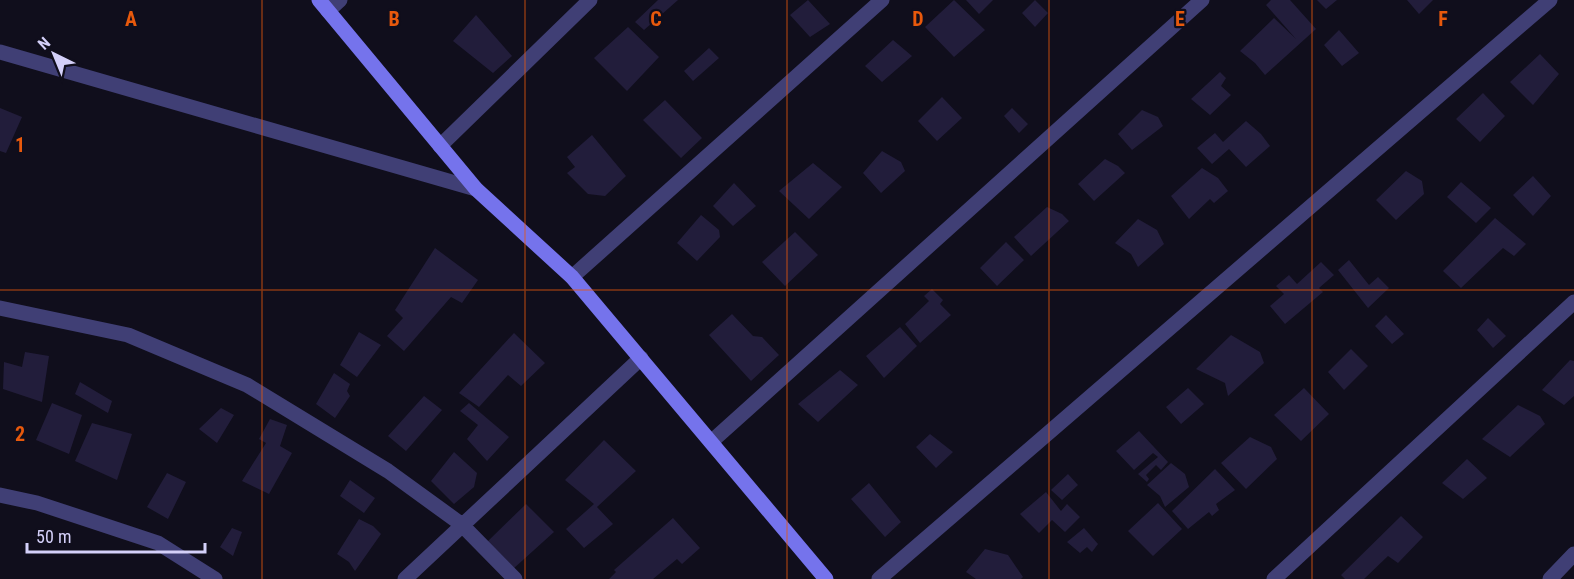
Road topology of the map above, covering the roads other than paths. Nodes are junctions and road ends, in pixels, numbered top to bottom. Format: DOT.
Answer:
graph roads {
  1 [pos="590,0"];
  2 [pos="882,0"];
  3 [pos="1202,0"];
  4 [pos="1550,0"];
  5 [pos="329,4"];
  6 [pos="0,52"];
  7 [pos="440,146"];
  8 [pos="476,189"];
  9 [pos="572,276"];
  10 [pos="1574,302"];
  11 [pos="0,308"];
  12 [pos="641,358"];
  13 [pos="711,442"];
  14 [pos="0,495"];
  15 [pos="461,524"];
  16 [pos="1574,554"];
  17 [pos="884,577"];
  18 [pos="214,579"];
  19 [pos="405,579"];
  20 [pos="515,579"];
  21 [pos="826,579"];
  22 [pos="1274,579"];
  23 [pos="1550,579"];
  1 -- 7 [label="street"];
  2 -- 9 [label="street"];
  3 -- 13 [label="street"];
  4 -- 17 [label="street"];
  5 -- 7 [label="street"];
  6 -- 8 [label="street"];
  7 -- 8 [label="street"];
  8 -- 9 [label="street"];
  9 -- 12 [label="street"];
  10 -- 22 [label="street"];
  11 -- 15 [label="street"];
  12 -- 13 [label="street"];
  12 -- 15 [label="street"];
  13 -- 21 [label="street"];
  14 -- 18 [label="street"];
  15 -- 19 [label="street"];
  15 -- 20 [label="street"];
  16 -- 23 [label="street"];
}
